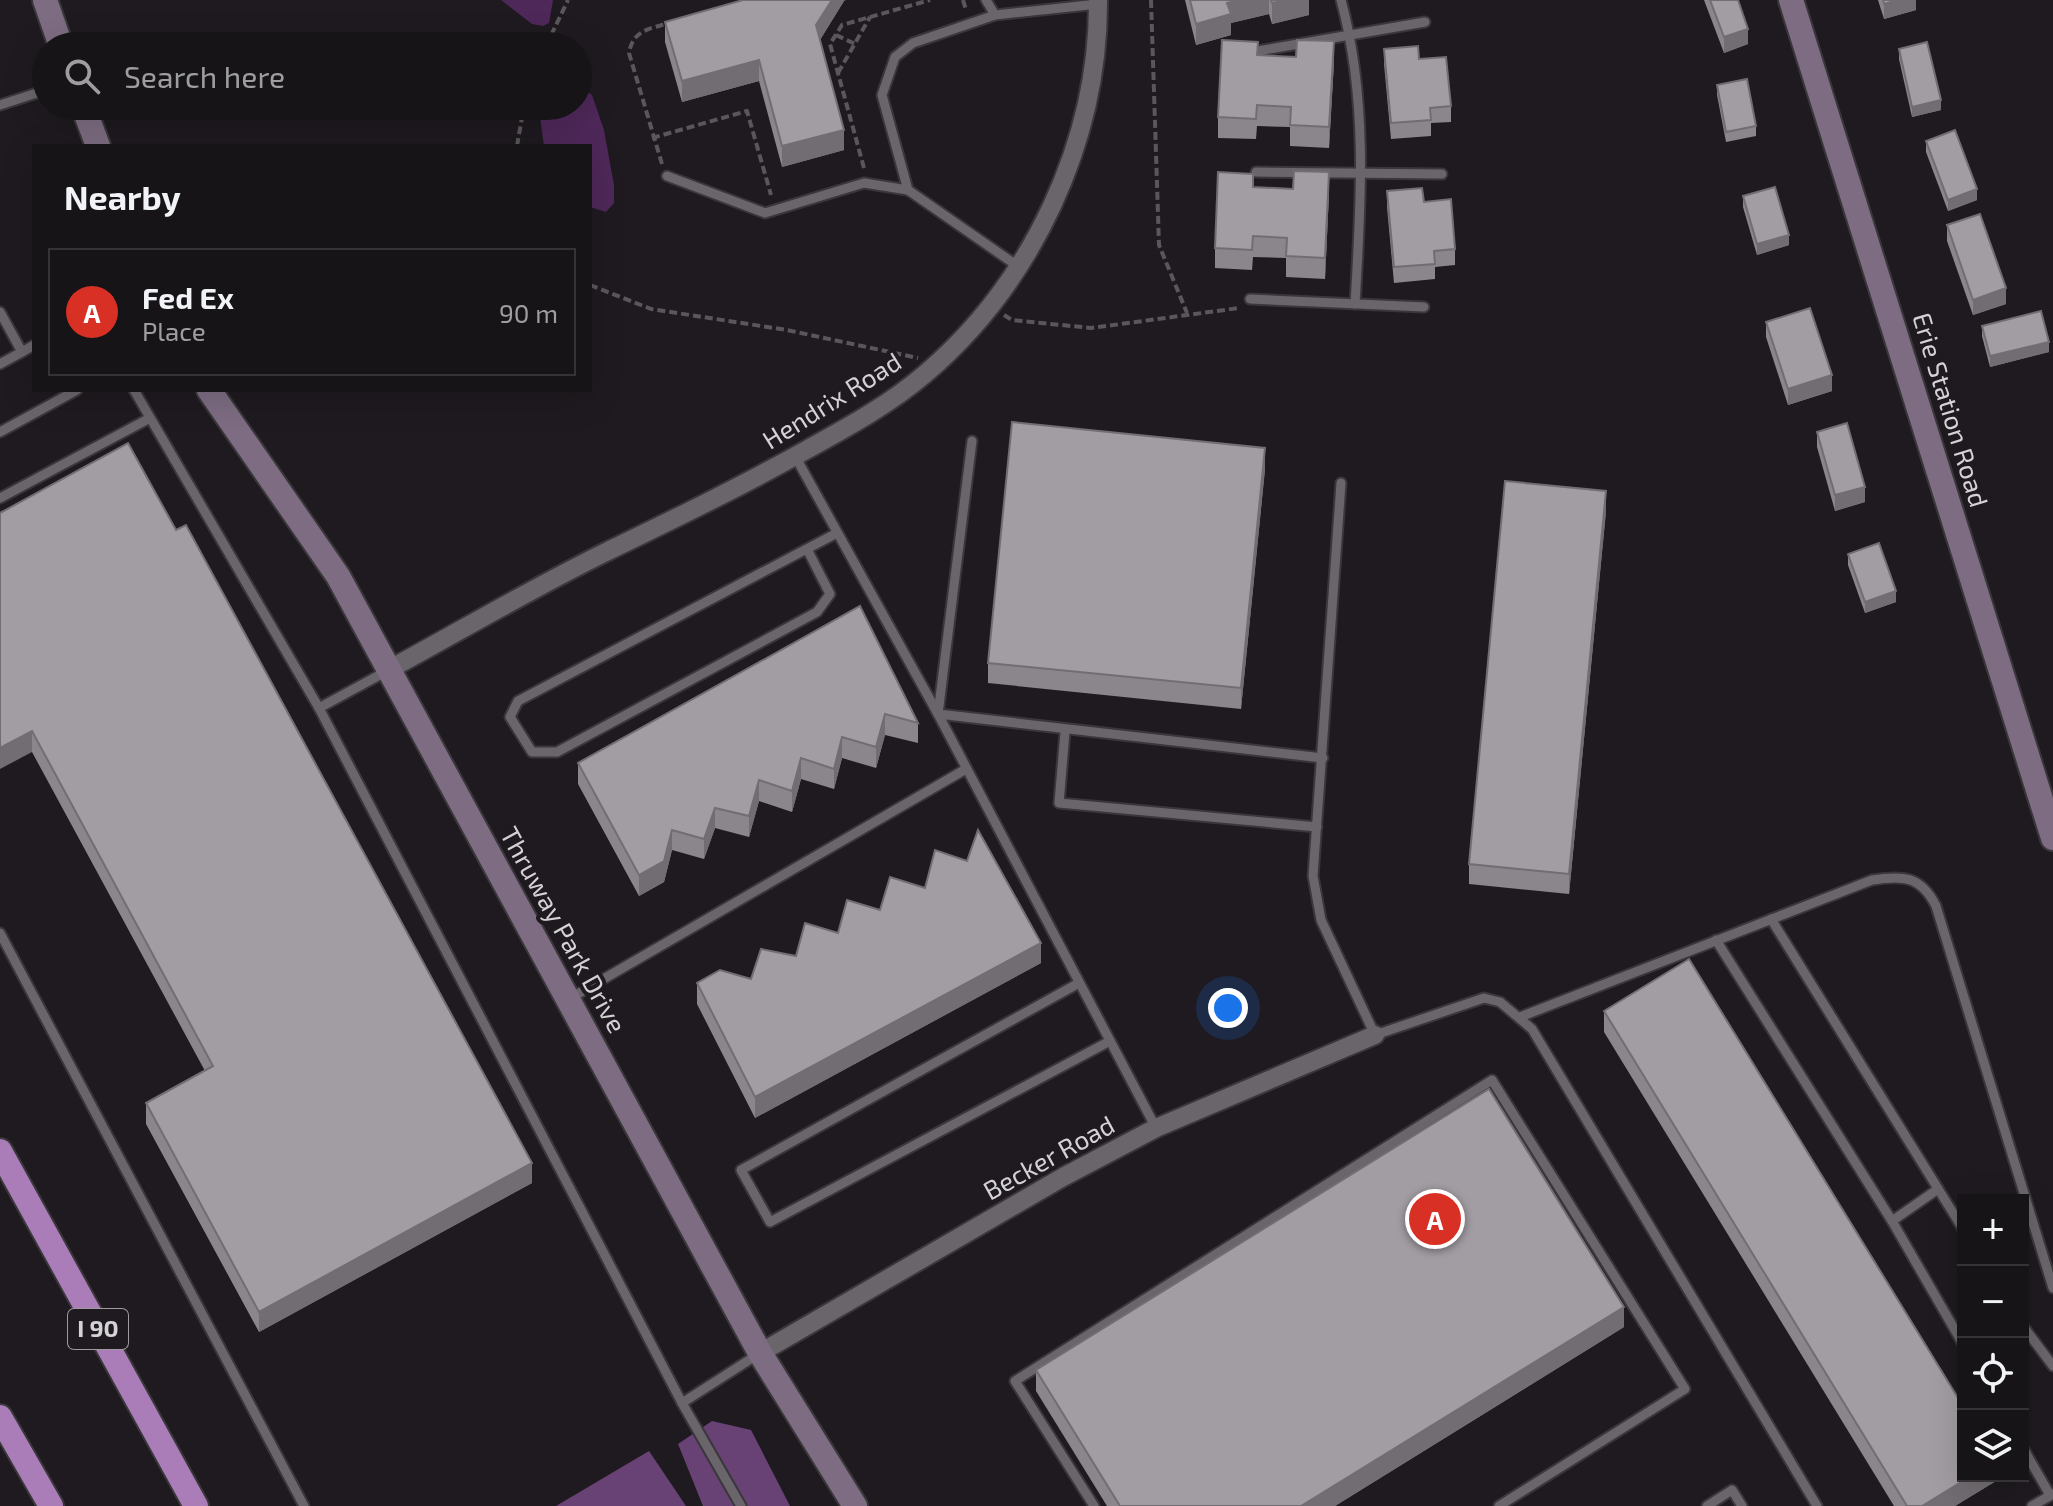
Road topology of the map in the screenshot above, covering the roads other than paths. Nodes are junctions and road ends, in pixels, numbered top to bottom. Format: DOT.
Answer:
graph roads {
  1 [pos="45,0"];
  2 [pos="986,0"];
  3 [pos="1341,0"];
  4 [pos="1791,0"];
  5 [pos="1098,2"];
  6 [pos="995,15"];
  7 [pos="1425,22"];
  8 [pos="56,32"];
  9 [pos="1350,34"];
  10 [pos="1242,54"];
  11 [pos="32,95"];
  12 [pos="0,105"];
  13 [pos="88,120"];
  14 [pos="97,144"];
  15 [pos="1362,170"];
  16 [pos="1256,172"];
  17 [pos="1442,174"];
  18 [pos="667,176"];
  19 [pos="908,190"];
  20 [pos="1019,267"];
  21 [pos="1250,299"];
  22 [pos="1355,304"];
  23 [pos="1424,307"];
  24 [pos="0,312"];
  25 [pos="32,346"];
  26 [pos="22,352"];
  27 [pos="0,364"];
  28 [pos="73,392"];
  29 [pos="135,392"];
  30 [pos="210,392"];
  31 [pos="150,418"];
  32 [pos="0,432"];
  33 [pos="972,441"];
  34 [pos="795,456"];
  35 [pos="1341,483"];
  36 [pos="0,498"];
  37 [pos="837,533"];
  38 [pos="807,549"];
  39 [pos="390,669"];
  40 [pos="319,708"];
  41 [pos="938,714"];
  42 [pos="1065,732"];
  43 [pos="1323,758"];
  44 [pos="966,769"];
  45 [pos="1317,827"];
  46 [pos="2053,838"];
  47 [pos="1771,919"];
  48 [pos="0,933"];
  49 [pos="1716,940"];
  50 [pos="1079,983"];
  51 [pos="569,999"];
  52 [pos="1520,1017"];
  53 [pos="1375,1035"];
  54 [pos="1110,1041"];
  55 [pos="1156,1128"];
  56 [pos="0,1151"];
  57 [pos="1938,1189"];
  58 [pos="1957,1219"];
  59 [pos="1892,1221"];
  60 [pos="2053,1288"];
  61 [pos="2029,1334"];
  62 [pos="1960,1338"];
  63 [pos="760,1353"];
  64 [pos="2053,1366"];
  65 [pos="682,1403"];
  66 [pos="0,1417"];
  67 [pos="2029,1458"];
  68 [pos="2052,1494"];
  69 [pos="51,1506"];
  70 [pos="196,1506"];
  71 [pos="304,1506"];
  72 [pos="741,1506"];
  73 [pos="855,1506"];
  74 [pos="1094,1506"];
  75 [pos="1499,1506"];
  76 [pos="1707,1506"];
  77 [pos="1742,1506"];
  78 [pos="1817,1506"];
  79 [pos="2032,1506"];
  1 -- 8 [label="main road"];
  2 -- 6 [label="lane"];
  3 -- 9 [label="lane"];
  4 -- 46 [label="main road, Erie Station Road"];
  5 -- 6 [label="lane"];
  5 -- 20 [label="street, Hendrix Road"];
  6 -- 19 [label="lane"];
  7 -- 9 [label="lane"];
  9 -- 10 [label="lane"];
  9 -- 15 [label="lane"];
  11 -- 12 [label="lane"];
  13 -- 14 [label="main road"];
  15 -- 16 [label="lane"];
  15 -- 17 [label="lane"];
  15 -- 22 [label="lane"];
  18 -- 19 [label="lane"];
  19 -- 20 [label="lane"];
  20 -- 34 [label="street, Hendrix Road"];
  21 -- 22 [label="lane"];
  22 -- 23 [label="lane"];
  24 -- 26 [label="lane"];
  25 -- 26 [label="lane"];
  26 -- 27 [label="lane"];
  28 -- 32 [label="lane"];
  29 -- 31 [label="lane"];
  30 -- 39 [label="main road, Thruway Park Drive"];
  31 -- 36 [label="lane"];
  31 -- 40 [label="lane"];
  33 -- 41 [label="lane"];
  34 -- 37 [label="lane"];
  34 -- 39 [label="street, Hendrix Road"];
  35 -- 43 [label="lane"];
  37 -- 38 [label="lane"];
  37 -- 41 [label="lane"];
  38 -- 38 [label="lane"];
  39 -- 40 [label="lane"];
  39 -- 51 [label="main road, Thruway Park Drive"];
  40 -- 65 [label="lane"];
  41 -- 42 [label="lane"];
  41 -- 44 [label="lane"];
  42 -- 43 [label="lane"];
  42 -- 45 [label="lane"];
  43 -- 45 [label="lane"];
  44 -- 50 [label="lane"];
  44 -- 51 [label="lane"];
  45 -- 53 [label="lane"];
  47 -- 49 [label="lane"];
  47 -- 57 [label="lane"];
  47 -- 60 [label="lane"];
  48 -- 71 [label="lane"];
  49 -- 52 [label="lane"];
  49 -- 59 [label="lane"];
  50 -- 54 [label="lane"];
  50 -- 54 [label="lane"];
  51 -- 63 [label="main road, Thruway Park Drive"];
  52 -- 53 [label="lane"];
  52 -- 78 [label="lane"];
  53 -- 55 [label="street, Becker Road"];
  54 -- 55 [label="lane"];
  55 -- 63 [label="street, Becker Road"];
  56 -- 70 [label="highway, I 90"];
  57 -- 58 [label="lane"];
  57 -- 59 [label="lane"];
  59 -- 62 [label="lane"];
  61 -- 64 [label="lane"];
  63 -- 65 [label="lane"];
  63 -- 73 [label="main road, Thruway Park Drive"];
  65 -- 72 [label="lane"];
  66 -- 69 [label="highway"];
  67 -- 68 [label="lane"];
  68 -- 79 [label="lane"];
  74 -- 75 [label="lane"];
  76 -- 77 [label="lane"];
}
